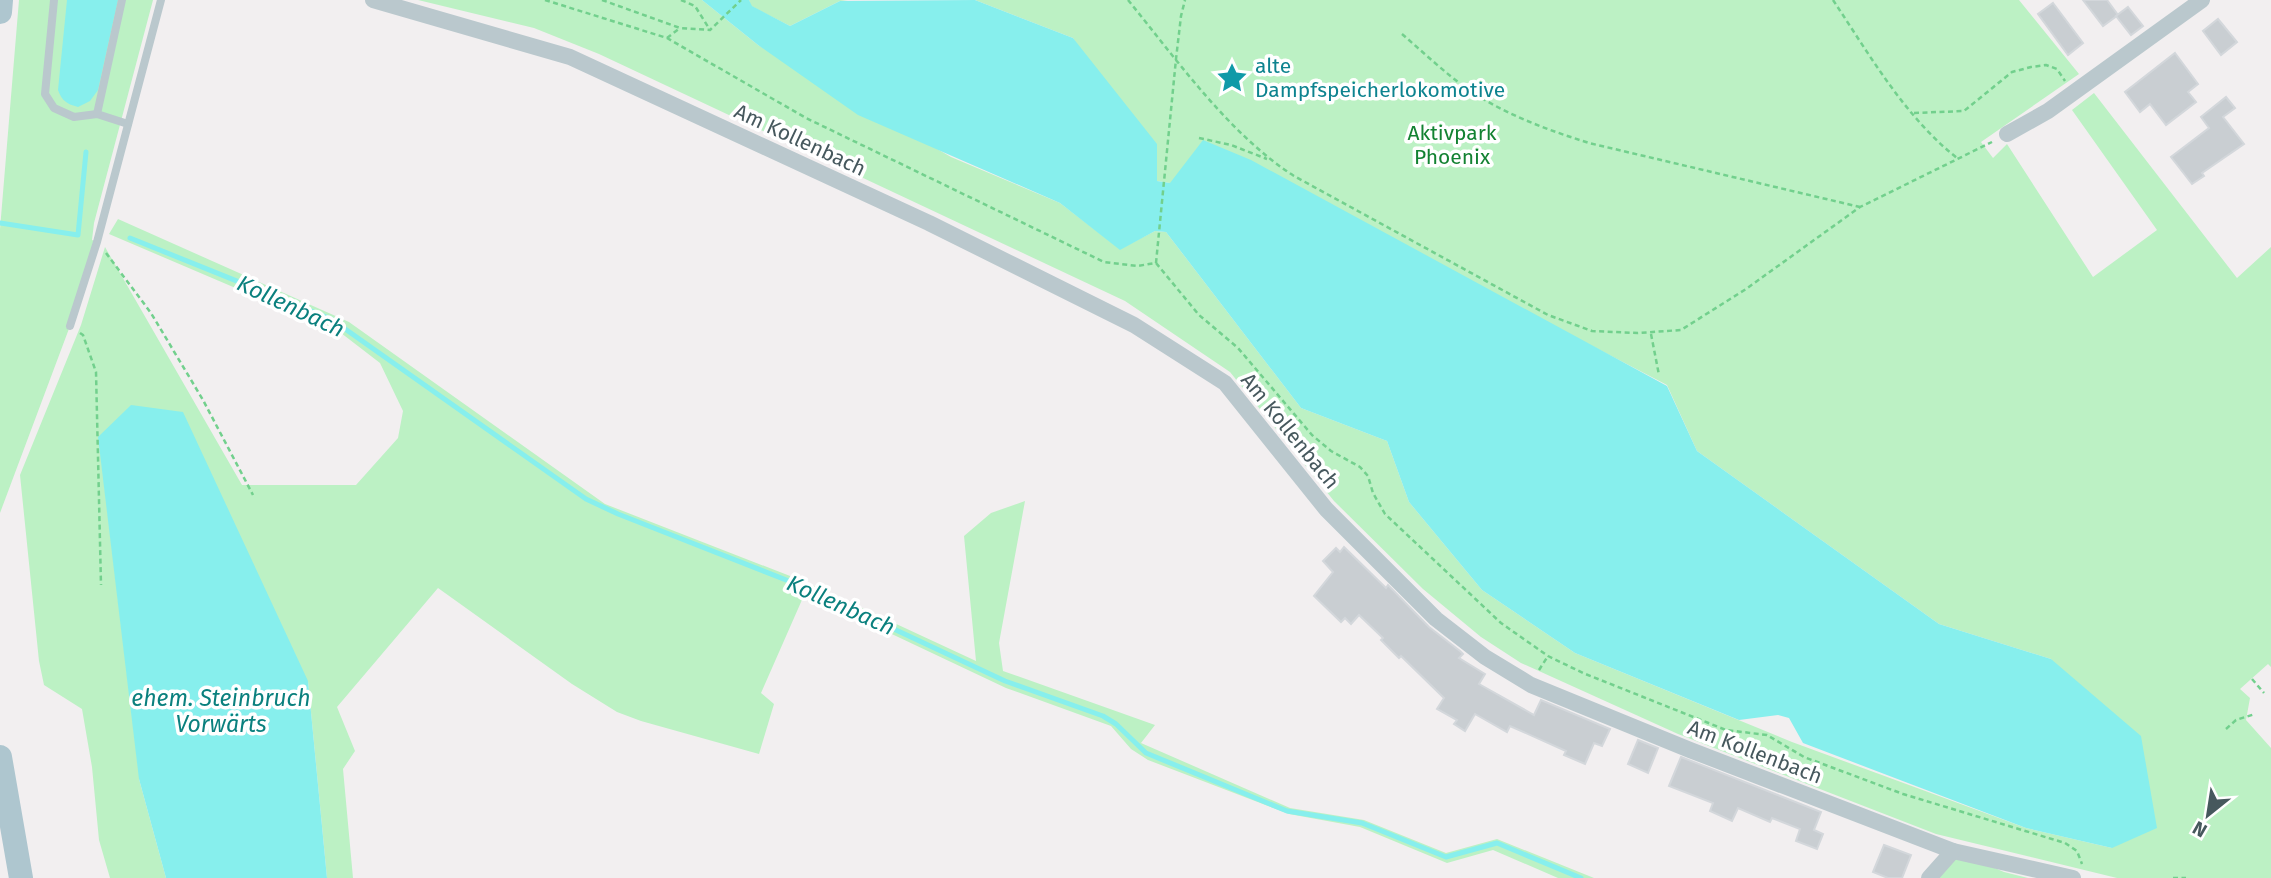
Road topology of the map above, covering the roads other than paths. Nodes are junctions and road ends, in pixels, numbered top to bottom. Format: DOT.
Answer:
graph roads {
  1 [pos="1,0"];
  2 [pos="54,0"];
  3 [pos="122,0"];
  4 [pos="161,0"];
  5 [pos="373,0"];
  6 [pos="2202,0"];
  7 [pos="0,12"];
  8 [pos="97,114"];
  9 [pos="128,124"];
  10 [pos="2007,134"];
  11 [pos="70,326"];
  12 [pos="0,757"];
  13 [pos="1953,851"];
  14 [pos="2078,872"];
  15 [pos="21,878"];
  16 [pos="1929,878"];
  1 -- 7 [label="main road"];
  2 -- 8 [label="lane"];
  3 -- 8 [label="lane"];
  4 -- 9 [label="lane"];
  5 -- 13 [label="street, Am Kollenbach"];
  6 -- 10 [label="street"];
  8 -- 9 [label="lane"];
  9 -- 11 [label="lane"];
  12 -- 15 [label="main road"];
  13 -- 14 [label="street, Am Kollenbach"];
  13 -- 16 [label="street"];
}
